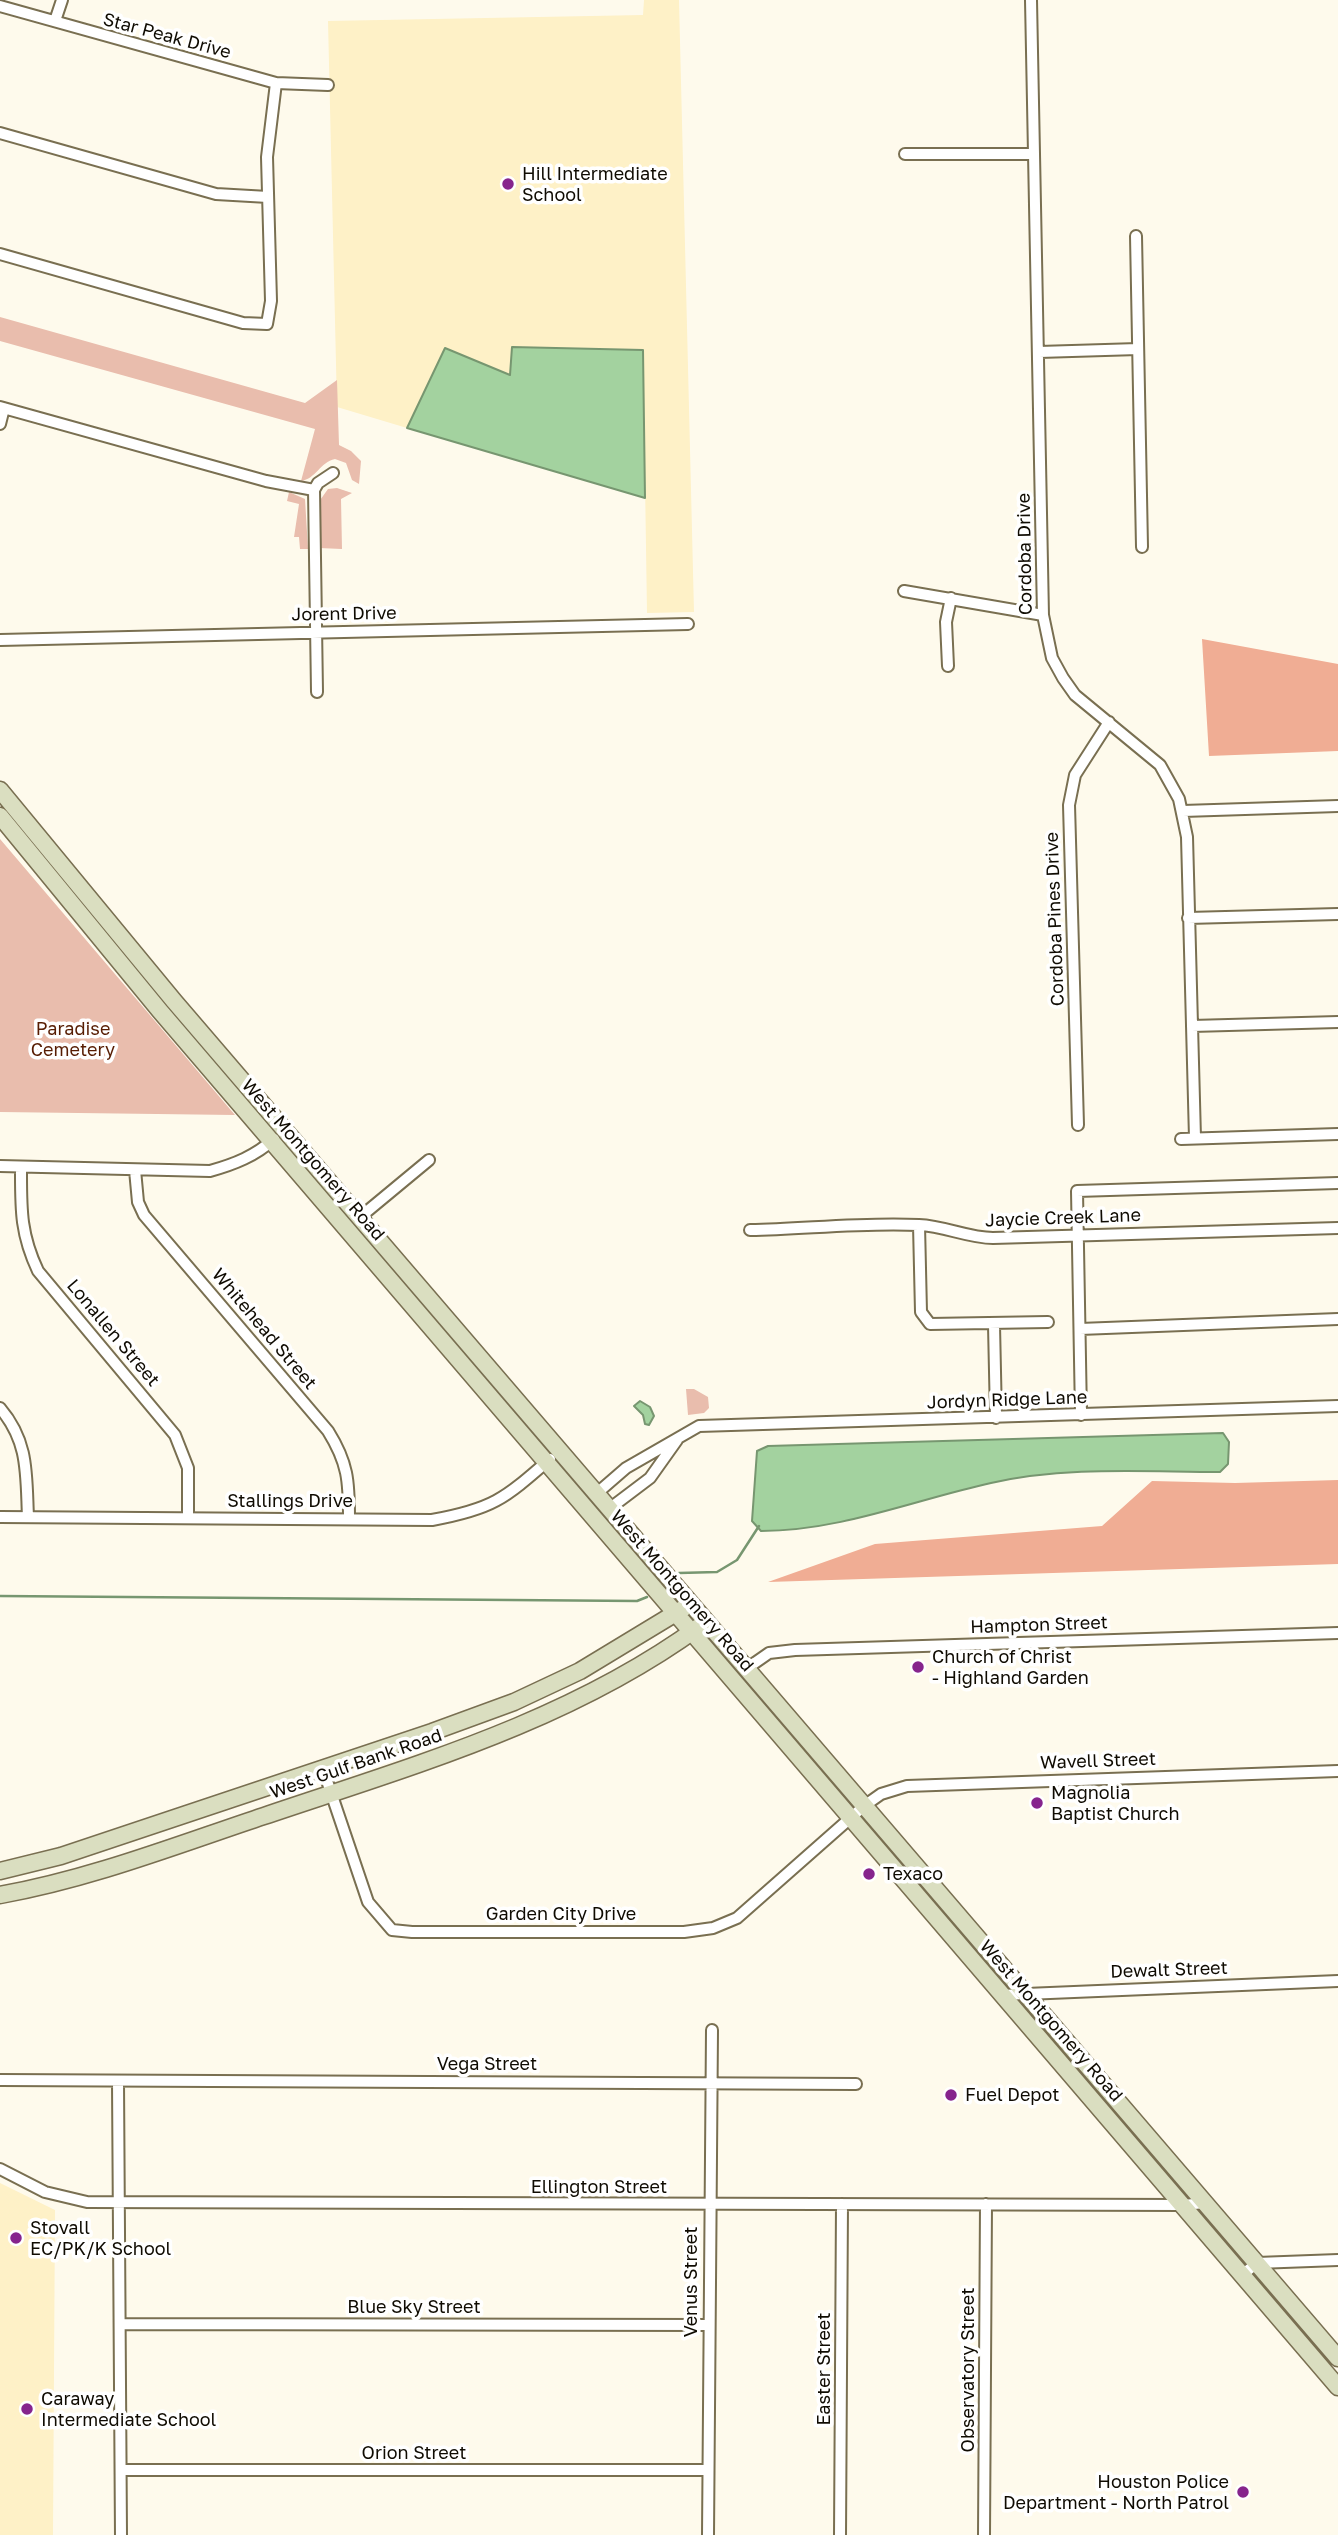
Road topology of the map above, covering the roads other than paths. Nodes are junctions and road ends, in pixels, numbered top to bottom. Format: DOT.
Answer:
graph roads {
  1 [pos="62,0"];
  2 [pos="1031,0"];
  3 [pos="0,6"];
  4 [pos="55,22"];
  5 [pos="276,83"];
  6 [pos="328,85"];
  7 [pos="0,133"];
  8 [pos="905,154"];
  9 [pos="1034,154"];
  10 [pos="268,197"];
  11 [pos="1136,236"];
  12 [pos="0,254"];
  13 [pos="1138,349"];
  14 [pos="1039,352"];
  15 [pos="2,407"];
  16 [pos="0,424"];
  17 [pos="333,473"];
  18 [pos="314,490"];
  19 [pos="1142,547"];
  20 [pos="904,591"];
  21 [pos="951,598"];
  22 [pos="1043,615"];
  23 [pos="688,624"];
  24 [pos="316,632"];
  25 [pos="0,640"];
  26 [pos="948,666"];
  27 [pos="317,692"];
  28 [pos="1109,722"];
  29 [pos="0,790"];
  30 [pos="1338,806"];
  31 [pos="1183,811"];
  32 [pos="0,816"];
  33 [pos="1338,914"];
  34 [pos="1188,918"];
  35 [pos="1338,1022"];
  36 [pos="1192,1026"];
  37 [pos="1078,1125"];
  38 [pos="284,1130"];
  39 [pos="1338,1134"];
  40 [pos="1195,1138"];
  41 [pos="1181,1139"];
  42 [pos="272,1142"];
  43 [pos="429,1160"];
  44 [pos="0,1166"];
  45 [pos="22,1167"];
  46 [pos="135,1170"];
  47 [pos="1338,1183"];
  48 [pos="359,1218"];
  49 [pos="919,1225"];
  50 [pos="1338,1228"];
  51 [pos="750,1230"];
  52 [pos="1078,1235"];
  53 [pos="1338,1319"];
  54 [pos="1048,1322"];
  55 [pos="994,1325"];
  56 [pos="1080,1329"];
  57 [pos="1338,1406"];
  58 [pos="0,1408"];
  59 [pos="1081,1415"];
  60 [pos="996,1418"];
  61 [pos="680,1437"];
  62 [pos="553,1457"];
  63 [pos="596,1494"];
  64 [pos="609,1509"];
  65 [pos="0,1517"];
  66 [pos="28,1517"];
  67 [pos="188,1518"];
  68 [pos="349,1518"];
  69 [pos="683,1609"];
  70 [pos="698,1627"];
  71 [pos="1338,1633"];
  72 [pos="746,1669"];
  73 [pos="514,1702"];
  74 [pos="523,1725"];
  75 [pos="323,1769"];
  76 [pos="1338,1771"];
  77 [pos="331,1793"];
  78 [pos="864,1806"];
  79 [pos="851,1817"];
  80 [pos="165,1822"];
  81 [pos="173,1846"];
  82 [pos="0,1871"];
  83 [pos="2,1894"];
  84 [pos="1338,1981"];
  85 [pos="1024,1993"];
  86 [pos="1002,1995"];
  87 [pos="712,2030"];
  88 [pos="0,2080"];
  89 [pos="118,2082"];
  90 [pos="711,2082"];
  91 [pos="856,2084"];
  92 [pos="0,2169"];
  93 [pos="121,2202"];
  94 [pos="1205,2203"];
  95 [pos="842,2204"];
  96 [pos="986,2204"];
  97 [pos="708,2205"];
  98 [pos="1184,2206"];
  99 [pos="1338,2260"];
  100 [pos="1257,2263"];
  101 [pos="1242,2275"];
  102 [pos="120,2324"];
  103 [pos="708,2325"];
  104 [pos="1338,2358"];
  105 [pos="1338,2387"];
  106 [pos="121,2470"];
  107 [pos="708,2470"];
  108 [pos="121,2535"];
  109 [pos="708,2535"];
  110 [pos="840,2535"];
  111 [pos="984,2535"];
  1 -- 4 [label="street"];
  2 -- 9 [label="street, Cordoba Drive"];
  3 -- 4 [label="street, Star Peak Drive"];
  4 -- 5 [label="street, Star Peak Drive"];
  5 -- 6 [label="street, Star Peak Drive"];
  5 -- 10 [label="street"];
  7 -- 10 [label="street"];
  8 -- 9 [label="street"];
  9 -- 14 [label="street, Cordoba Drive"];
  10 -- 12 [label="street"];
  11 -- 13 [label="street"];
  13 -- 14 [label="street"];
  13 -- 19 [label="street"];
  14 -- 22 [label="street, Cordoba Drive"];
  15 -- 16 [label="street"];
  15 -- 18 [label="street"];
  17 -- 18 [label="street"];
  18 -- 24 [label="street"];
  20 -- 21 [label="street"];
  21 -- 22 [label="street"];
  21 -- 26 [label="street"];
  22 -- 28 [label="street, Cordoba Drive"];
  23 -- 24 [label="street, Jorent Drive"];
  24 -- 25 [label="street, Jorent Drive"];
  24 -- 27 [label="street"];
  28 -- 31 [label="street, Cordoba Drive"];
  28 -- 37 [label="street, Cordoba Pines Drive"];
  29 -- 38 [label="main road, West Montgomery Road"];
  30 -- 31 [label="street"];
  31 -- 34 [label="street, Cordoba Drive"];
  32 -- 42 [label="main road, West Montgomery Road"];
  33 -- 34 [label="street"];
  34 -- 36 [label="street, Cordoba Drive"];
  35 -- 36 [label="street"];
  36 -- 40 [label="street, Cordoba Drive"];
  38 -- 42 [label="street"];
  38 -- 48 [label="main road, West Montgomery Road"];
  39 -- 40 [label="street"];
  40 -- 41 [label="street"];
  42 -- 46 [label="street"];
  42 -- 62 [label="main road, West Montgomery Road"];
  43 -- 48 [label="street"];
  44 -- 45 [label="street"];
  45 -- 46 [label="street"];
  45 -- 67 [label="street, Lonallen Street"];
  46 -- 68 [label="street, Whitehead Street"];
  47 -- 52 [label="street"];
  48 -- 62 [label="main road, West Montgomery Road"];
  49 -- 51 [label="street, Jaycie Creek Lane"];
  49 -- 52 [label="street, Jaycie Creek Lane"];
  49 -- 55 [label="street"];
  50 -- 52 [label="street, Jaycie Creek Lane"];
  52 -- 56 [label="street"];
  53 -- 56 [label="street"];
  54 -- 55 [label="street"];
  55 -- 60 [label="street"];
  56 -- 59 [label="street"];
  57 -- 59 [label="street, Jordyn Ridge Lane"];
  58 -- 66 [label="street"];
  59 -- 60 [label="street, Jordyn Ridge Lane"];
  60 -- 61 [label="street, Jordyn Ridge Lane"];
  61 -- 63 [label="street, Jordyn Ridge Lane"];
  61 -- 64 [label="street"];
  62 -- 63 [label="main road, West Montgomery Road"];
  62 -- 68 [label="street, Stallings Drive"];
  62 -- 69 [label="main road, West Montgomery Road"];
  63 -- 64 [label="main road, West Montgomery Road"];
  64 -- 69 [label="main road, West Montgomery Road"];
  65 -- 66 [label="street, Stallings Drive"];
  66 -- 67 [label="street, Stallings Drive"];
  67 -- 68 [label="street, Stallings Drive"];
  69 -- 70 [label="main road, West Montgomery Road"];
  69 -- 73 [label="main road, West Gulf Bank Road"];
  70 -- 72 [label="main road, West Montgomery Road"];
  70 -- 74 [label="main road, West Gulf Bank Road"];
  70 -- 79 [label="main road, West Montgomery Road"];
  71 -- 72 [label="street, Hampton Street"];
  72 -- 78 [label="main road, West Montgomery Road"];
  73 -- 74 [label="main road"];
  73 -- 75 [label="main road, West Gulf Bank Road"];
  74 -- 77 [label="main road, West Gulf Bank Road"];
  75 -- 77 [label="street, Garden City Drive"];
  75 -- 80 [label="main road, West Gulf Bank Road"];
  76 -- 78 [label="street, Wavell Street"];
  77 -- 79 [label="street, Garden City Drive"];
  77 -- 81 [label="main road, West Gulf Bank Road"];
  78 -- 79 [label="street, Garden City Drive"];
  78 -- 85 [label="main road, West Montgomery Road"];
  79 -- 86 [label="main road, West Montgomery Road"];
  80 -- 81 [label="main road"];
  80 -- 82 [label="main road, West Gulf Bank Road"];
  81 -- 83 [label="main road, West Gulf Bank Road"];
  82 -- 83 [label="main road"];
  84 -- 85 [label="street, Dewalt Street"];
  85 -- 86 [label="street, Dewalt Street"];
  85 -- 94 [label="main road, West Montgomery Road"];
  86 -- 98 [label="main road, West Montgomery Road"];
  87 -- 90 [label="street, Venus Street"];
  88 -- 89 [label="street, Vega Street"];
  89 -- 90 [label="street, Vega Street"];
  89 -- 93 [label="street"];
  90 -- 91 [label="street, Vega Street"];
  90 -- 97 [label="street, Venus Street"];
  92 -- 93 [label="street, Ellington Street"];
  93 -- 97 [label="street, Ellington Street"];
  93 -- 102 [label="street"];
  94 -- 98 [label="street, Ellington Street"];
  94 -- 100 [label="main road, West Montgomery Road"];
  95 -- 96 [label="street, Ellington Street"];
  95 -- 97 [label="street, Ellington Street"];
  95 -- 110 [label="street, Easter Street"];
  96 -- 98 [label="street, Ellington Street"];
  96 -- 111 [label="street, Observatory Street"];
  97 -- 103 [label="street, Venus Street"];
  98 -- 101 [label="main road, West Montgomery Road"];
  99 -- 100 [label="street"];
  100 -- 101 [label="street"];
  100 -- 104 [label="main road, West Montgomery Road"];
  101 -- 105 [label="main road, West Montgomery Road"];
  102 -- 103 [label="street, Blue Sky Street"];
  102 -- 106 [label="street"];
  103 -- 107 [label="street, Venus Street"];
  106 -- 107 [label="street, Orion Street"];
  106 -- 108 [label="street"];
  107 -- 109 [label="street, Venus Street"];
}
